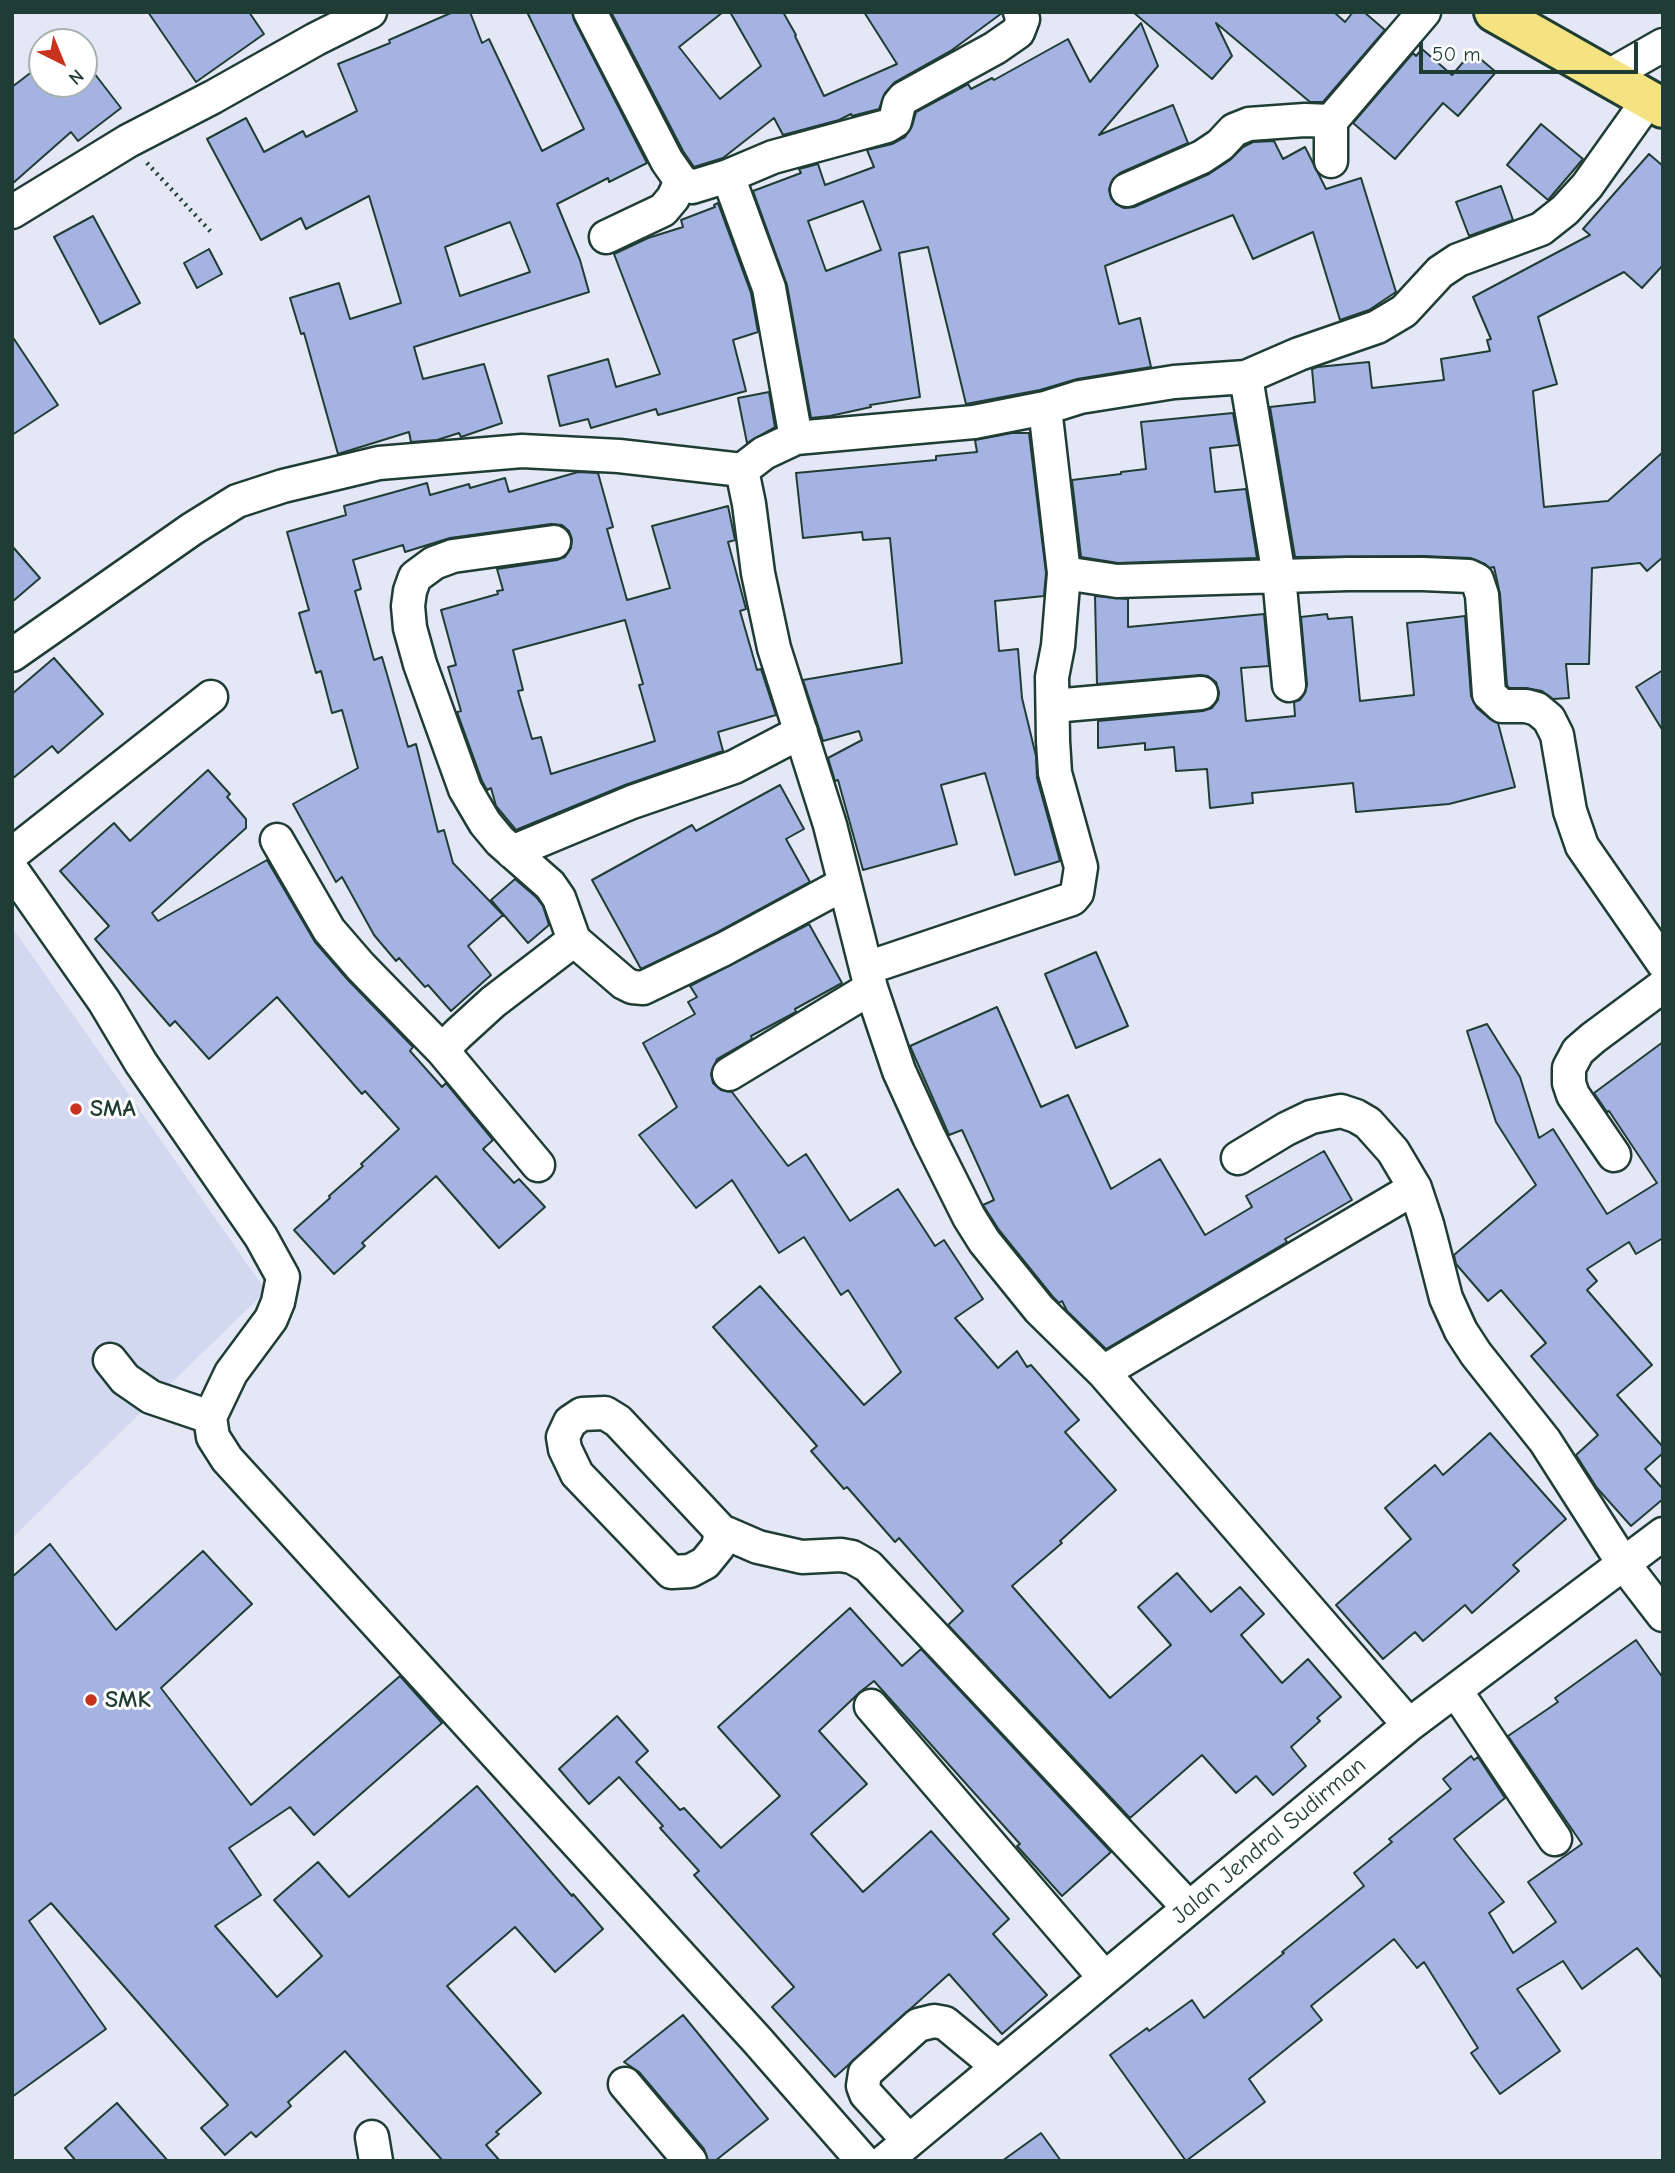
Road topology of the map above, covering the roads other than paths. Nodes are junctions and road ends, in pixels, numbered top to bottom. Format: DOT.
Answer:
graph roads {
  1 [pos="370,12"];
  2 [pos="590,12"];
  3 [pos="1020,12"];
  4 [pos="1424,12"];
  5 [pos="1494,12"];
  6 [pos="1663,45"];
  7 [pos="1607,77"];
  8 [pos="1656,103"];
  9 [pos="1331,121"];
  10 [pos="1331,161"];
  11 [pos="728,176"];
  12 [pos="681,181"];
  13 [pos="1127,190"];
  14 [pos="12,212"];
  15 [pos="606,237"];
  16 [pos="1246,377"];
  17 [pos="1045,408"];
  18 [pos="796,438"];
  19 [pos="742,470"];
  20 [pos="554,542"];
  21 [pos="1064,573"];
  22 [pos="1279,576"];
  23 [pos="12,655"];
  24 [pos="1289,685"];
  25 [pos="1200,694"];
  26 [pos="211,697"];
  27 [pos="1053,706"];
  28 [pos="801,733"];
  29 [pos="277,840"];
  30 [pos="512,852"];
  31 [pos="12,854"];
  32 [pos="12,870"];
  33 [pos="844,884"];
  34 [pos="574,940"];
  35 [pos="1663,963"];
  36 [pos="869,978"];
  37 [pos="1663,986"];
  38 [pos="442,1050"];
  39 [pos="729,1074"];
  40 [pos="1614,1155"];
  41 [pos="1238,1158"];
  42 [pos="538,1165"];
  43 [pos="1415,1188"];
  44 [pos="110,1360"];
  45 [pos="1103,1371"];
  46 [pos="210,1417"];
  47 [pos="721,1531"];
  48 [pos="1663,1534"];
  49 [pos="1623,1563"];
  50 [pos="1663,1615"];
  51 [pos="1455,1691"];
  52 [pos="871,1706"];
  53 [pos="1409,1725"];
  54 [pos="1555,1839"];
  55 [pos="1188,1907"];
  56 [pos="1104,1977"];
  57 [pos="997,2066"];
  58 [pos="625,2084"];
  59 [pos="908,2140"];
  60 [pos="690,2161"];
  61 [pos="863,2161"];
  62 [pos="885,2161"];
  1 -- 14 [label="street"];
  2 -- 12 [label="street"];
  3 -- 11 [label="street"];
  4 -- 9 [label="street"];
  5 -- 7 [label="highway"];
  6 -- 7 [label="street"];
  7 -- 8 [label="highway"];
  8 -- 16 [label="street"];
  9 -- 10 [label="street"];
  9 -- 13 [label="street"];
  11 -- 12 [label="street"];
  11 -- 18 [label="street"];
  12 -- 15 [label="street"];
  16 -- 17 [label="street"];
  16 -- 22 [label="street"];
  17 -- 18 [label="street"];
  17 -- 21 [label="street"];
  18 -- 19 [label="street"];
  19 -- 23 [label="street"];
  19 -- 28 [label="street"];
  20 -- 30 [label="street"];
  21 -- 22 [label="street"];
  21 -- 27 [label="street"];
  22 -- 24 [label="street"];
  22 -- 35 [label="street"];
  25 -- 27 [label="street"];
  26 -- 31 [label="street"];
  27 -- 36 [label="street"];
  28 -- 30 [label="street"];
  28 -- 33 [label="street"];
  29 -- 38 [label="street"];
  30 -- 34 [label="street"];
  32 -- 46 [label="street"];
  33 -- 34 [label="street"];
  33 -- 36 [label="street"];
  34 -- 38 [label="street"];
  36 -- 39 [label="street"];
  36 -- 45 [label="street"];
  37 -- 40 [label="street"];
  38 -- 42 [label="street"];
  41 -- 43 [label="street"];
  43 -- 45 [label="street"];
  43 -- 49 [label="street"];
  44 -- 46 [label="street"];
  45 -- 53 [label="street"];
  46 -- 61 [label="street"];
  47 -- 47 [label="street"];
  47 -- 55 [label="street"];
  48 -- 49 [label="street, Jalan Jendral Sudirman"];
  49 -- 50 [label="street"];
  49 -- 51 [label="street, Jalan Jendral Sudirman"];
  51 -- 53 [label="street, Jalan Jendral Sudirman"];
  51 -- 54 [label="street"];
  52 -- 56 [label="street"];
  53 -- 55 [label="street, Jalan Jendral Sudirman"];
  55 -- 56 [label="street, Jalan Jendral Sudirman"];
  56 -- 57 [label="street, Jalan Jendral Sudirman"];
  57 -- 59 [label="street, Jalan Jendral Sudirman"];
  57 -- 59 [label="street"];
  58 -- 60 [label="street"];
  59 -- 62 [label="street, Jalan Jendral Sudirman"];
}
